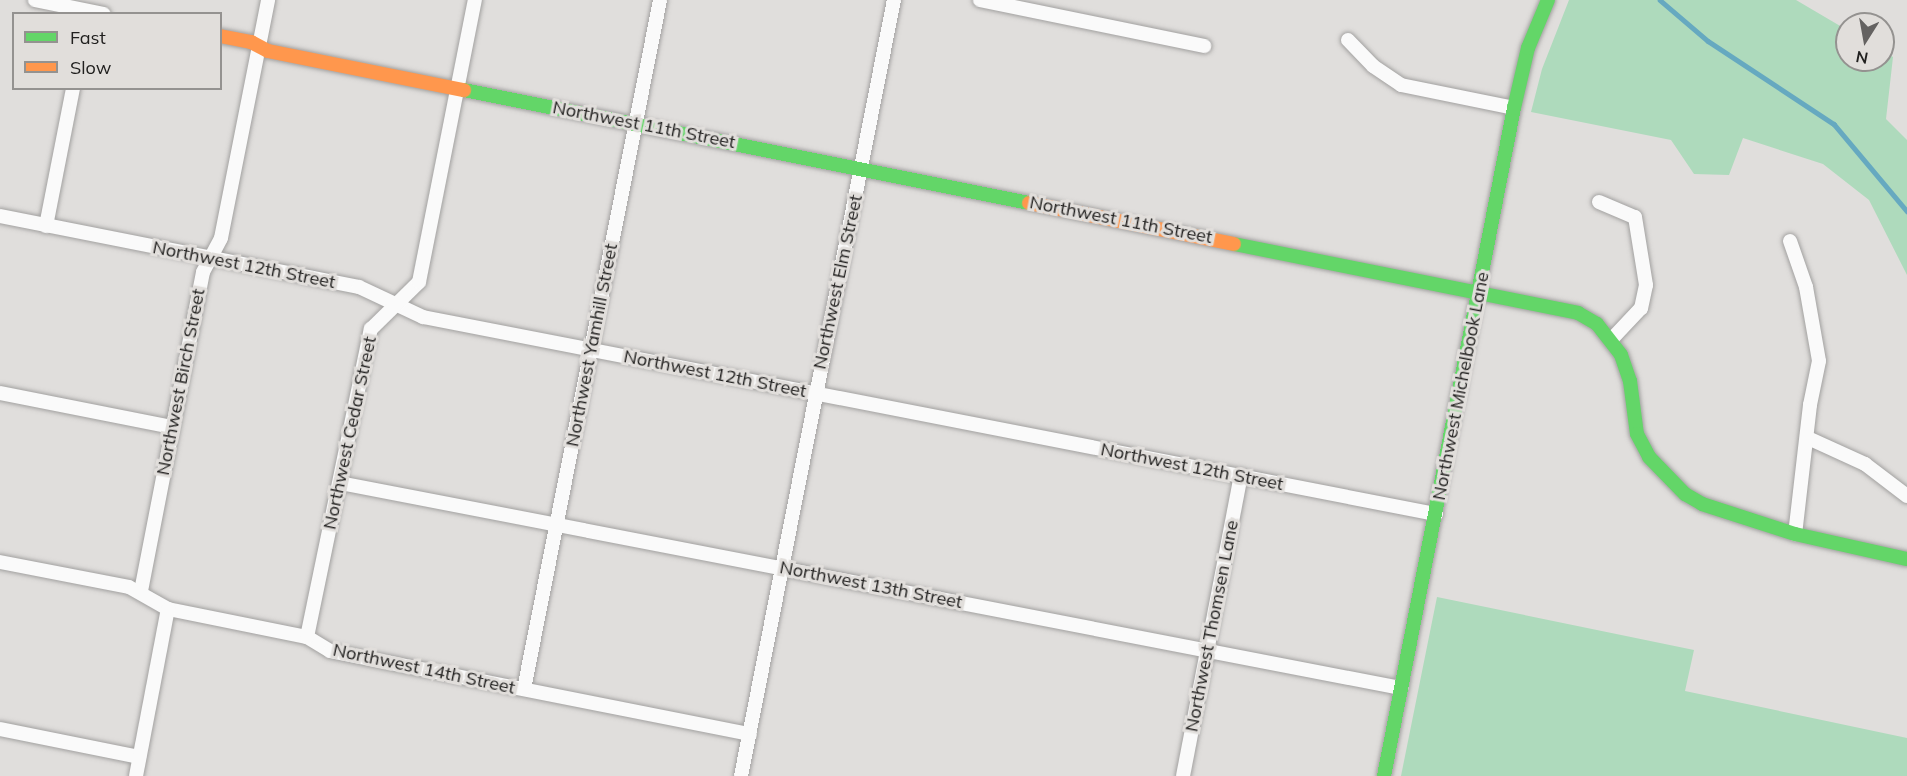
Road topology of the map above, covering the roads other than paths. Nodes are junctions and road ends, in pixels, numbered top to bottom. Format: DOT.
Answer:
graph roads {
  1 [pos="35,0"];
  2 [pos="268,0"];
  3 [pos="475,0"];
  4 [pos="660,0"];
  5 [pos="894,0"];
  6 [pos="980,0"];
  7 [pos="1548,0"];
  8 [pos="89,8"];
  9 [pos="222,37"];
  10 [pos="1348,40"];
  11 [pos="1204,46"];
  12 [pos="259,47"];
  13 [pos="458,88"];
  14 [pos="73,90"];
  15 [pos="1514,108"];
  16 [pos="636,124"];
  17 [pos="862,168"];
  18 [pos="1599,202"];
  19 [pos="0,216"];
  20 [pos="46,226"];
  21 [pos="1790,241"];
  22 [pos="210,258"];
  23 [pos="1479,292"];
  24 [pos="394,306"];
  25 [pos="1611,340"];
  26 [pos="591,350"];
  27 [pos="0,393"];
  28 [pos="815,394"];
  29 [pos="171,427"];
  30 [pos="1808,438"];
  31 [pos="1241,476"];
  32 [pos="340,483"];
  33 [pos="1907,496"];
  34 [pos="1436,514"];
  35 [pos="556,525"];
  36 [pos="1795,534"];
  37 [pos="1907,559"];
  38 [pos="0,562"];
  39 [pos="781,568"];
  40 [pos="141,591"];
  41 [pos="168,609"];
  42 [pos="307,637"];
  43 [pos="1208,650"];
  44 [pos="1401,688"];
  45 [pos="524,689"];
  46 [pos="0,729"];
  47 [pos="750,734"];
  48 [pos="140,757"];
  49 [pos="136,776"];
  50 [pos="741,776"];
  51 [pos="1183,776"];
  52 [pos="1384,776"];
  1 -- 8 [label="street"];
  2 -- 12 [label="street, Northwest Birch Street"];
  3 -- 13 [label="street, Northwest Cedar Street"];
  4 -- 16 [label="street, Northwest Yamhill Street"];
  5 -- 17 [label="street, Northwest Elm Street"];
  6 -- 11 [label="street"];
  7 -- 15 [label="street, Northwest Michelbook Lane"];
  9 -- 12 [label="street, Northwest 11th Street"];
  10 -- 15 [label="street"];
  12 -- 13 [label="street, Northwest 11th Street"];
  12 -- 22 [label="street, Northwest Birch Street"];
  13 -- 16 [label="street, Northwest 11th Street"];
  13 -- 24 [label="street, Northwest Cedar Street"];
  14 -- 20 [label="street"];
  15 -- 23 [label="street, Northwest Michelbook Lane"];
  16 -- 17 [label="street, Northwest 11th Street"];
  16 -- 26 [label="street, Northwest Yamhill Street"];
  17 -- 23 [label="street, Northwest 11th Street"];
  17 -- 28 [label="street, Northwest Elm Street"];
  18 -- 25 [label="street"];
  19 -- 20 [label="street, Northwest 12th Street"];
  20 -- 22 [label="street, Northwest 12th Street"];
  21 -- 30 [label="street"];
  22 -- 24 [label="street, Northwest 12th Street"];
  22 -- 29 [label="street, Northwest Birch Street"];
  23 -- 25 [label="street, Northwest 11th Street"];
  23 -- 34 [label="street, Northwest Michelbook Lane"];
  24 -- 26 [label="street, Northwest 12th Street"];
  24 -- 32 [label="street, Northwest Cedar Street"];
  25 -- 36 [label="street, Northwest 11th Street"];
  26 -- 28 [label="street, Northwest 12th Street"];
  26 -- 35 [label="street, Northwest Yamhill Street"];
  27 -- 29 [label="street"];
  28 -- 31 [label="street, Northwest 12th Street"];
  28 -- 39 [label="street, Northwest Elm Street"];
  29 -- 40 [label="street, Northwest Birch Street"];
  30 -- 33 [label="street"];
  30 -- 36 [label="street"];
  31 -- 34 [label="street, Northwest 12th Street"];
  31 -- 43 [label="street, Northwest Thomsen Lane"];
  32 -- 35 [label="street, Northwest 13th Street"];
  32 -- 42 [label="street, Northwest Cedar Street"];
  34 -- 44 [label="street, Northwest Michelbook Lane"];
  35 -- 39 [label="street, Northwest 13th Street"];
  35 -- 45 [label="street, Northwest Yamhill Street"];
  36 -- 37 [label="street, Northwest 11th Street"];
  38 -- 40 [label="street, Northwest 14th Street"];
  39 -- 43 [label="street, Northwest 13th Street"];
  39 -- 47 [label="street, Northwest Elm Street"];
  40 -- 41 [label="street, Northwest 14th Street"];
  41 -- 42 [label="street, Northwest 14th Street"];
  41 -- 48 [label="street"];
  42 -- 45 [label="street, Northwest 14th Street"];
  43 -- 44 [label="street, Northwest 13th Street"];
  43 -- 51 [label="street, Northwest Thomsen Lane"];
  44 -- 52 [label="street, Northwest Michelbook Lane"];
  45 -- 47 [label="street, Northwest 14th Street"];
  46 -- 48 [label="street"];
  47 -- 50 [label="street, Northwest Elm Street"];
  48 -- 49 [label="street"];
}
